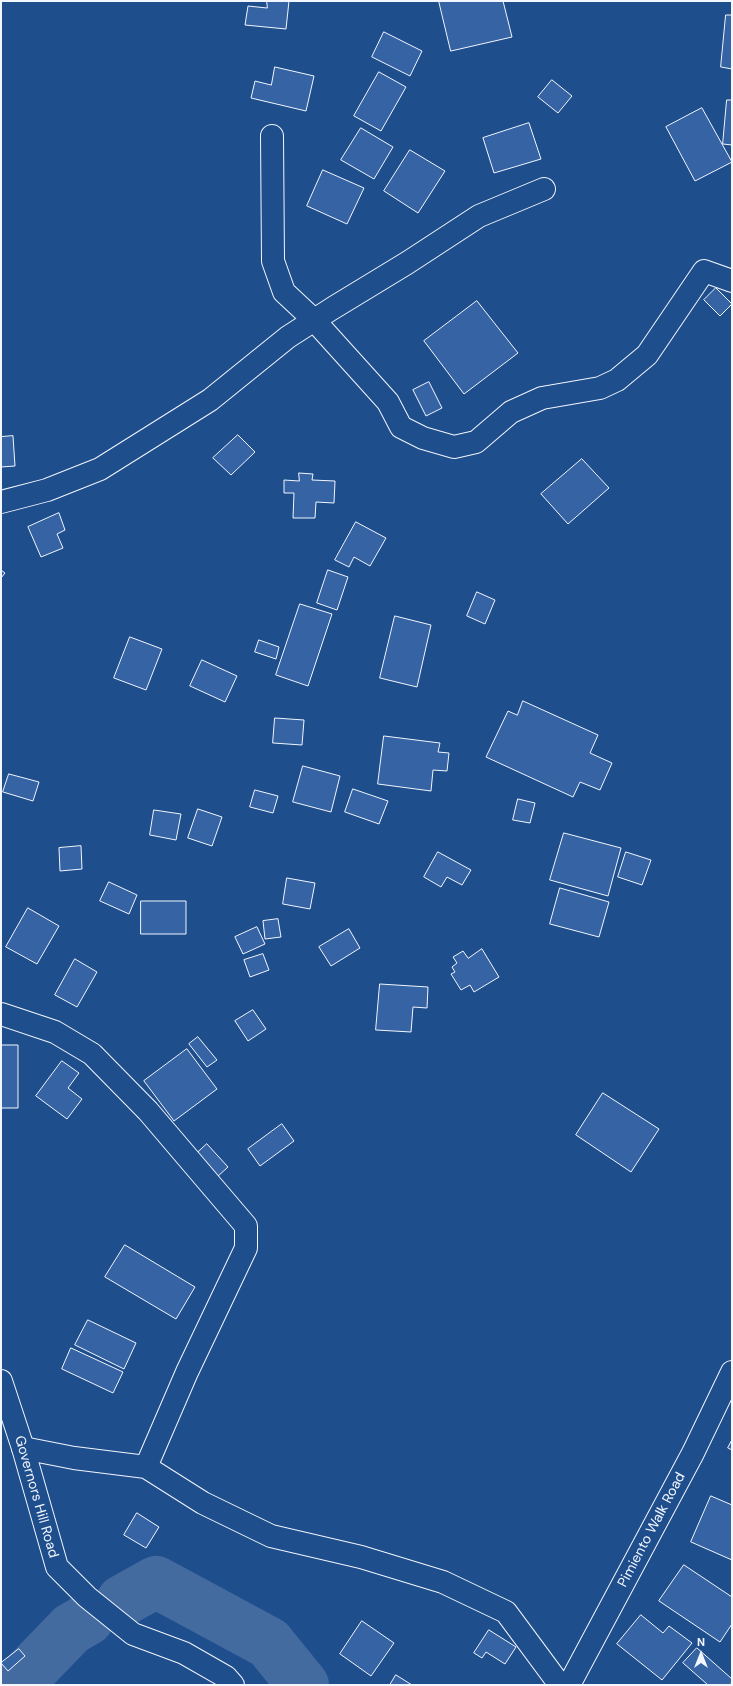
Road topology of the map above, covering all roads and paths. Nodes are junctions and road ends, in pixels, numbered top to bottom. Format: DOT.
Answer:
graph roads {
  1 [pos="272,136"];
  2 [pos="544,189"];
  3 [pos="732,281"];
  4 [pos="314,320"];
  5 [pos="1,502"];
  6 [pos="1,1014"];
  7 [pos="732,1372"];
  8 [pos="1,1381"];
  9 [pos="23,1448"];
  10 [pos="146,1467"];
  11 [pos="233,1685"];
  12 [pos="560,1685"];
  13 [pos="569,1685"];
  1 -- 4 [label="street"];
  2 -- 4 [label="street"];
  3 -- 4 [label="street"];
  4 -- 5 [label="street"];
  6 -- 10 [label="street"];
  7 -- 13 [label="street, Pimiento Walk Road"];
  8 -- 9 [label="street, Governors Hill Road"];
  9 -- 10 [label="street"];
  9 -- 11 [label="street, Governors Hill Road"];
  10 -- 12 [label="street"];
}
